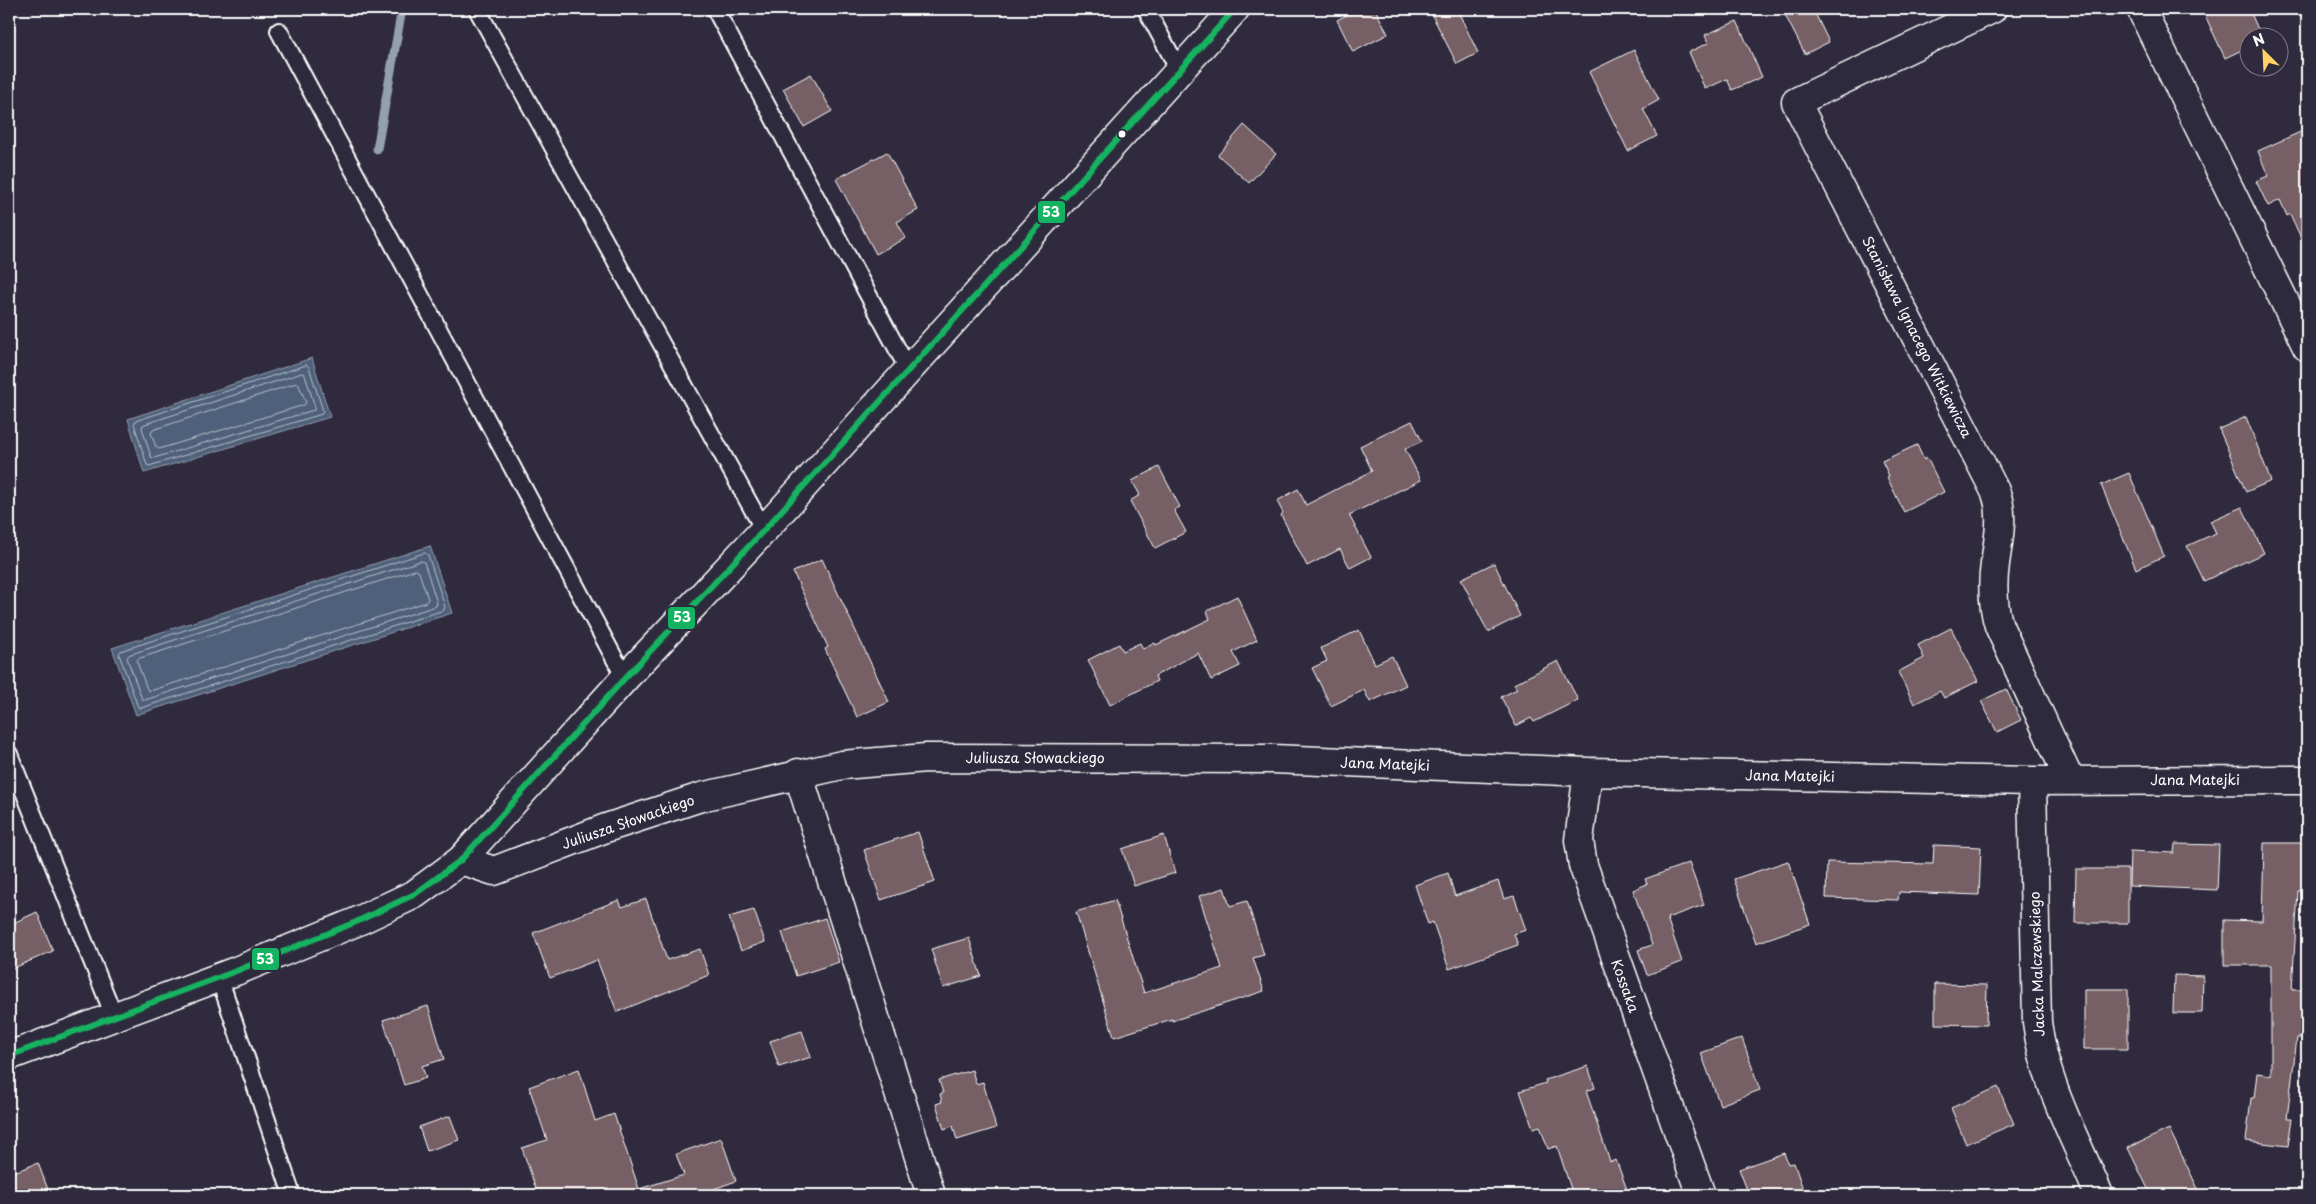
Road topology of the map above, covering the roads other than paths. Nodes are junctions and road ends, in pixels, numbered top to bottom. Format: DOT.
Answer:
graph roads {
  1 [pos="477,9"];
  2 [pos="715,9"];
  3 [pos="1146,9"];
  4 [pos="1236,9"];
  5 [pos="1992,9"];
  6 [pos="2141,9"];
  7 [pos="280,31"];
  8 [pos="1179,70"];
  9 [pos="2307,347"];
  10 [pos="908,370"];
  11 [pos="764,530"];
  12 [pos="625,678"];
  13 [pos="9,754"];
  14 [pos="1273,759"];
  15 [pos="1588,772"];
  16 [pos="798,773"];
  17 [pos="2307,780"];
  18 [pos="2032,781"];
  19 [pos="2070,781"];
  20 [pos="461,860"];
  21 [pos="219,977"];
  22 [pos="114,1016"];
  23 [pos="9,1056"];
  24 [pos="292,1195"];
  25 [pos="931,1195"];
  26 [pos="1701,1195"];
  27 [pos="2100,1195"];
  1 -- 11 [label="lane"];
  2 -- 10 [label="lane"];
  3 -- 8 [label="lane"];
  4 -- 8 [label="street"];
  5 -- 19 [label="street, Stanisława Ignacego Witkiewicza"];
  6 -- 9 [label="street"];
  7 -- 12 [label="lane"];
  8 -- 10 [label="street"];
  10 -- 11 [label="street"];
  11 -- 12 [label="street"];
  12 -- 20 [label="street"];
  13 -- 22 [label="lane"];
  14 -- 15 [label="street, Jana Matejki"];
  14 -- 16 [label="street, Juliusza Słowackiego"];
  15 -- 18 [label="street, Jana Matejki"];
  15 -- 26 [label="street, Kossaka"];
  16 -- 20 [label="street, Juliusza Słowackiego"];
  16 -- 25 [label="street"];
  17 -- 19 [label="street, Jana Matejki"];
  18 -- 19 [label="street, Jana Matejki"];
  18 -- 27 [label="street, Jacka Malczewskiego"];
  20 -- 21 [label="street"];
  21 -- 22 [label="street"];
  21 -- 24 [label="lane"];
  22 -- 23 [label="street"];
}
